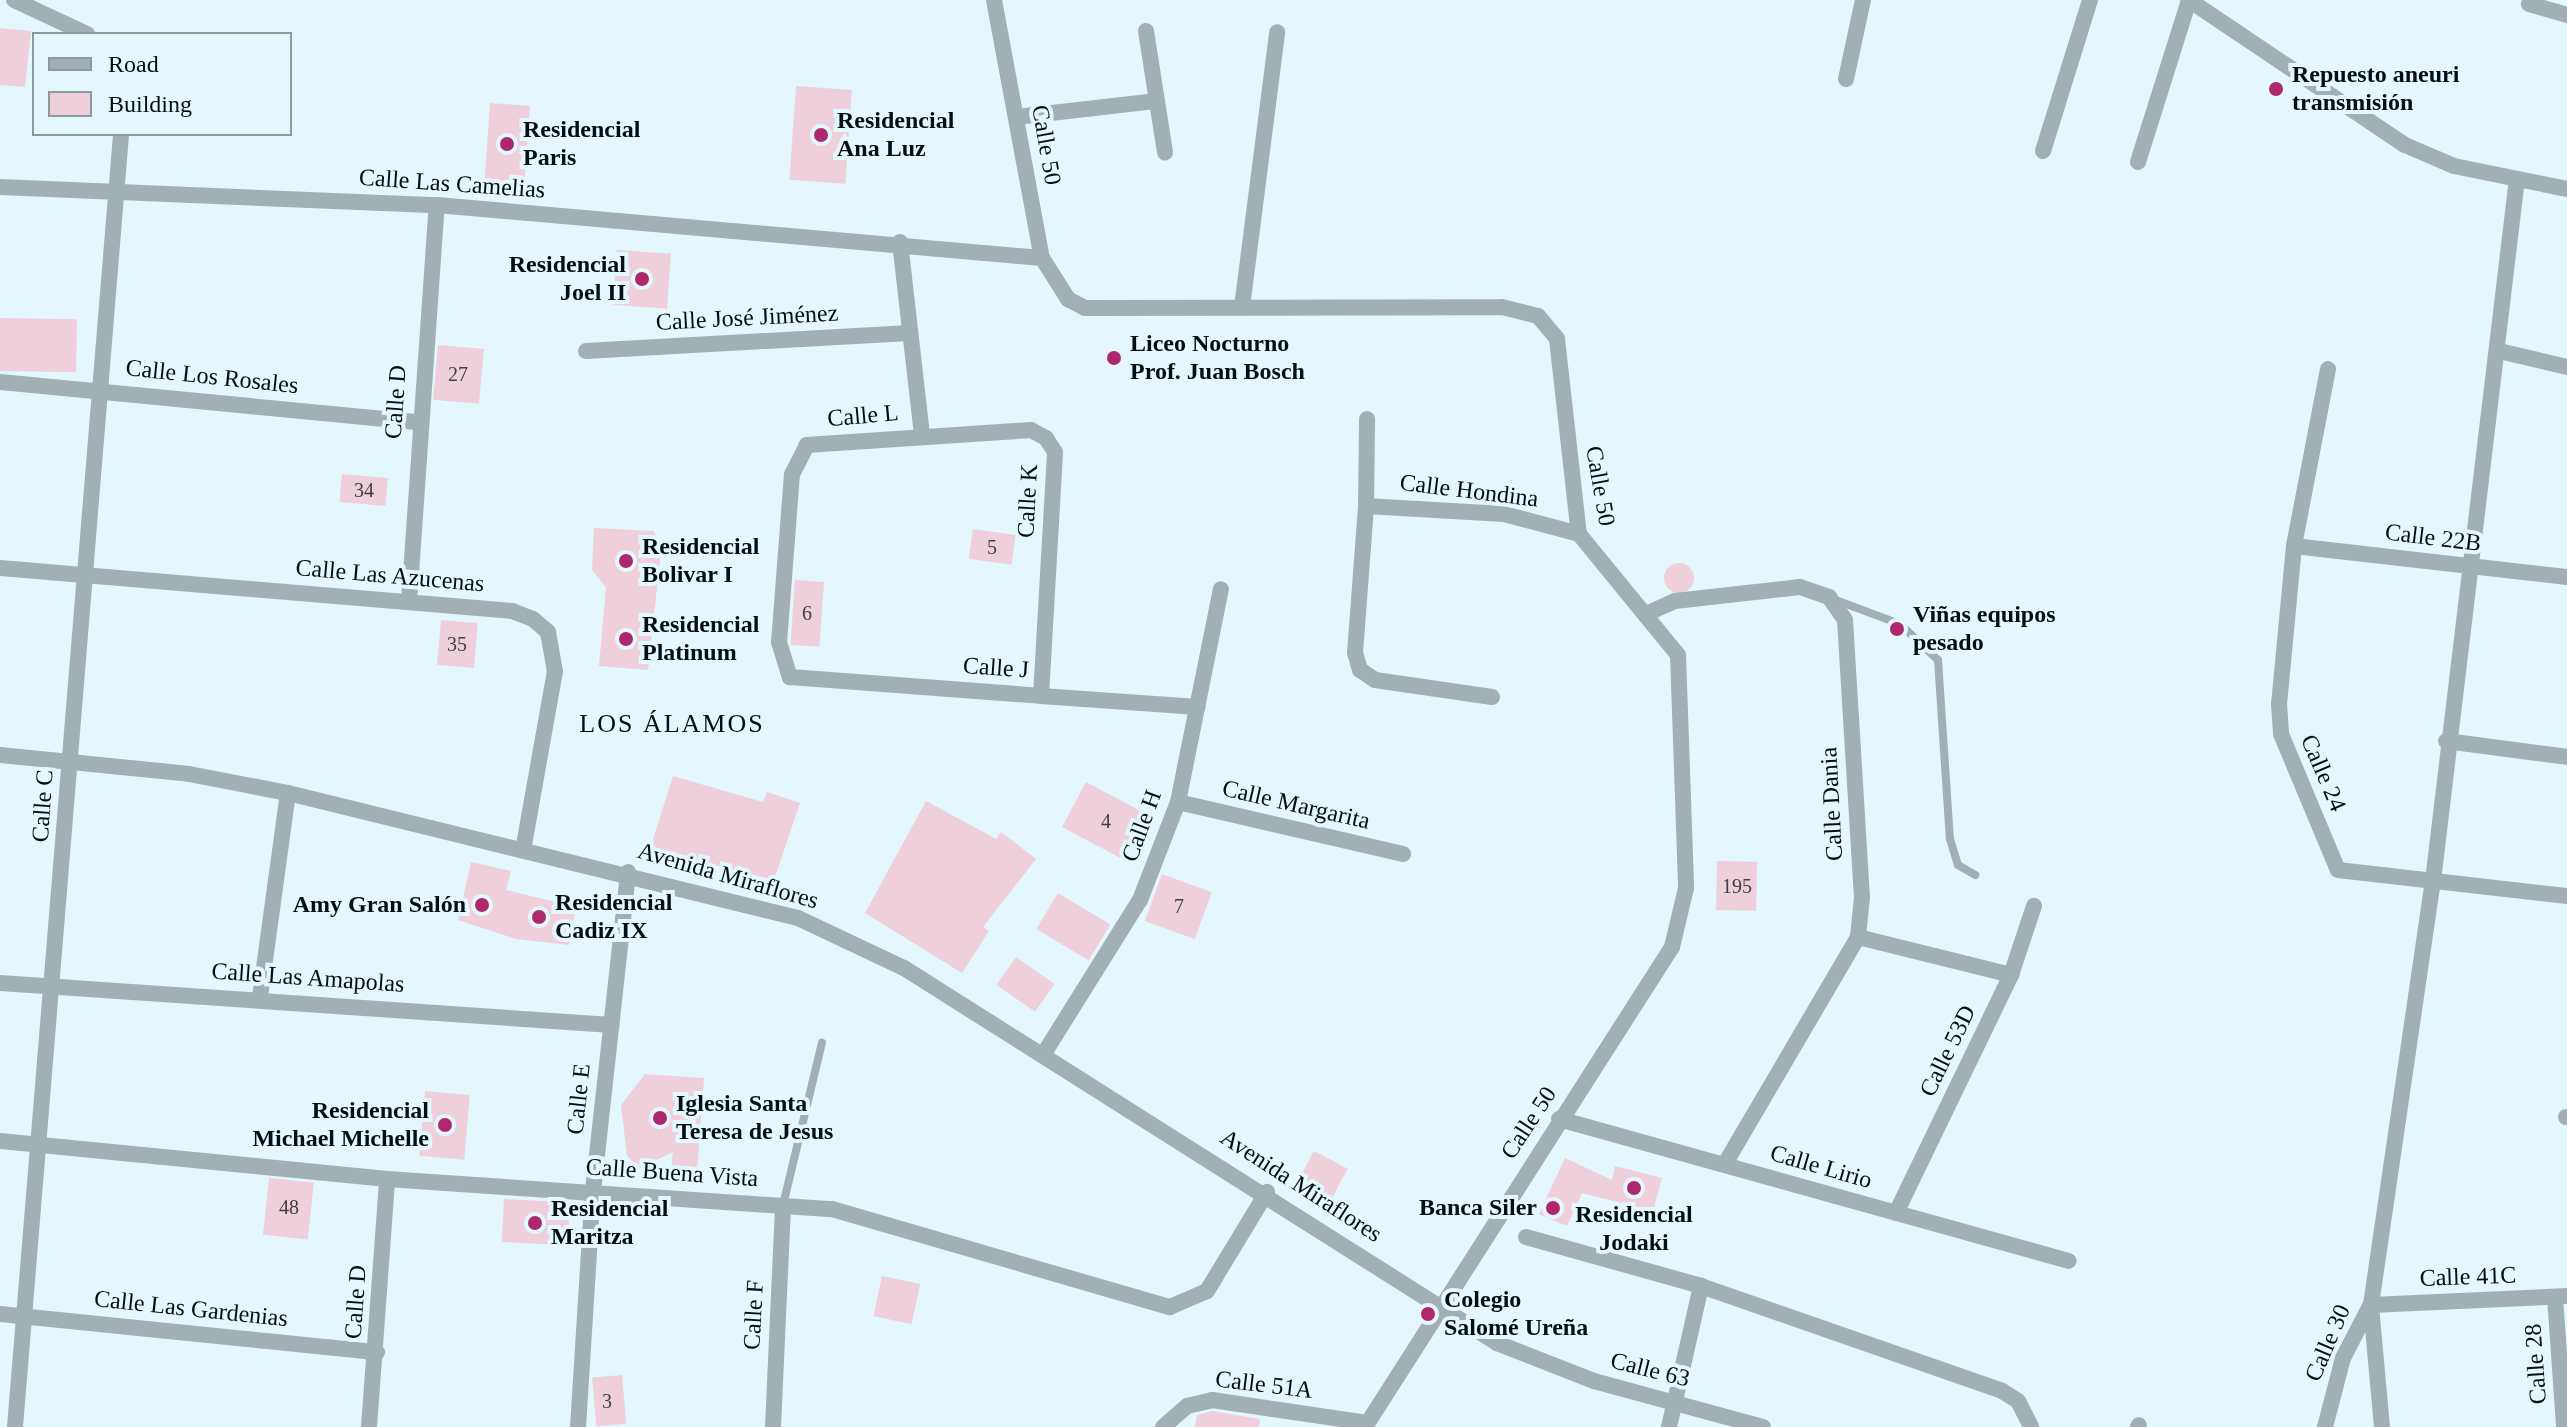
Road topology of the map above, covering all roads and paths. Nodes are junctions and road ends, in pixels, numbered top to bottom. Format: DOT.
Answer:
graph roads {
  1 [pos="14,0"];
  2 [pos="994,0"];
  3 [pos="1863,0"];
  4 [pos="2090,0"];
  5 [pos="2189,0"];
  6 [pos="2529,4"];
  7 [pos="2567,15"];
  8 [pos="1146,31"];
  9 [pos="83,32"];
  10 [pos="1277,32"];
  11 [pos="1846,79"];
  12 [pos="1157,101"];
  13 [pos="1016,117"];
  14 [pos="121,136"];
  15 [pos="2043,151"];
  16 [pos="1165,153"];
  17 [pos="2138,162"];
  18 [pos="2517,179"];
  19 [pos="0,187"];
  20 [pos="120,189"];
  21 [pos="2567,189"];
  22 [pos="437,205"];
  23 [pos="900,242"];
  24 [pos="1042,258"];
  25 [pos="1242,307"];
  26 [pos="910,333"];
  27 [pos="586,351"];
  28 [pos="2499,351"];
  29 [pos="2567,367"];
  30 [pos="2328,369"];
  31 [pos="0,382"];
  32 [pos="96,389"];
  33 [pos="1367,419"];
  34 [pos="418,422"];
  35 [pos="922,434"];
  36 [pos="1366,506"];
  37 [pos="1579,534"];
  38 [pos="2294,546"];
  39 [pos="2469,567"];
  40 [pos="0,568"];
  41 [pos="84,575"];
  42 [pos="2567,577"];
  43 [pos="1221,589"];
  44 [pos="1829,597"];
  45 [pos="409,602"];
  46 [pos="1648,613"];
  47 [pos="790,677"];
  48 [pos="1041,696"];
  49 [pos="1492,697"];
  50 [pos="1198,707"];
  51 [pos="2446,741"];
  52 [pos="0,755"];
  53 [pos="2567,757"];
  54 [pos="70,762"];
  55 [pos="288,793"];
  56 [pos="1178,802"];
  57 [pos="523,850"];
  58 [pos="1403,854"];
  59 [pos="628,872"];
  60 [pos="1975,875"];
  61 [pos="2433,881"];
  62 [pos="2567,896"];
  63 [pos="2034,906"];
  64 [pos="1858,937"];
  65 [pos="2011,975"];
  66 [pos="0,983"];
  67 [pos="54,987"];
  68 [pos="260,997"];
  69 [pos="612,1025"];
  70 [pos="822,1043"];
  71 [pos="1043,1055"];
  72 [pos="1559,1119"];
  73 [pos="0,1141"];
  74 [pos="37,1144"];
  75 [pos="1725,1164"];
  76 [pos="387,1179"];
  77 [pos="593,1191"];
  78 [pos="1267,1192"];
  79 [pos="783,1205"];
  80 [pos="1896,1213"];
  81 [pos="1526,1237"];
  82 [pos="2069,1261"];
  83 [pos="1701,1286"];
  84 [pos="2561,1296"];
  85 [pos="2371,1305"];
  86 [pos="1444,1307"];
  87 [pos="0,1314"];
  88 [pos="23,1315"];
  89 [pos="377,1352"];
  90 [pos="1676,1401"];
  91 [pos="2028,1420"];
  92 [pos="1366,1425"];
  93 [pos="15,1427"];
  94 [pos="369,1427"];
  95 [pos="578,1427"];
  96 [pos="773,1427"];
  97 [pos="1163,1427"];
  98 [pos="1669,1427"];
  99 [pos="1763,1427"];
  100 [pos="2325,1427"];
  101 [pos="2382,1427"];
  102 [pos="2564,1427"];
  1 -- 9 [label="street"];
  2 -- 13 [label="street, Calle 50"];
  3 -- 11 [label="street"];
  4 -- 15 [label="street"];
  5 -- 17 [label="street"];
  5 -- 18 [label="street"];
  6 -- 7 [label="street"];
  8 -- 12 [label="street"];
  10 -- 25 [label="street"];
  12 -- 13 [label="street"];
  12 -- 16 [label="street"];
  13 -- 24 [label="street, Calle 50"];
  14 -- 20 [label="street, Calle C"];
  18 -- 21 [label="street"];
  18 -- 28 [label="street"];
  19 -- 20 [label="street, Calle Las Camelias"];
  20 -- 22 [label="street, Calle Las Camelias"];
  20 -- 32 [label="street, Calle C"];
  22 -- 23 [label="street, Calle Las Camelias"];
  22 -- 34 [label="street, Calle D"];
  23 -- 24 [label="street, Calle Las Camelias"];
  23 -- 26 [label="street"];
  24 -- 25 [label="street, Calle 50"];
  25 -- 37 [label="street, Calle 50"];
  26 -- 27 [label="street, Calle José Jiménez"];
  26 -- 35 [label="street"];
  28 -- 29 [label="street"];
  28 -- 39 [label="street"];
  30 -- 38 [label="street, Calle 24"];
  31 -- 32 [label="street, Calle Los Rosales"];
  32 -- 34 [label="street, Calle Los Rosales"];
  32 -- 41 [label="street, Calle C"];
  33 -- 36 [label="street"];
  34 -- 45 [label="street, Calle D"];
  35 -- 47 [label="street, Calle L"];
  35 -- 48 [label="street, Calle K"];
  36 -- 37 [label="street, Calle Hondina"];
  36 -- 49 [label="street, Calle Hondina"];
  37 -- 46 [label="street, Calle 50"];
  38 -- 39 [label="street, Calle 22B"];
  38 -- 61 [label="street, Calle 24"];
  39 -- 42 [label="street, Calle 22B"];
  39 -- 51 [label="street"];
  40 -- 41 [label="street, Calle Las Azucenas"];
  41 -- 45 [label="street, Calle Las Azucenas"];
  41 -- 54 [label="street, Calle C"];
  43 -- 50 [label="street, Calle H"];
  44 -- 46 [label="street"];
  44 -- 60 [label="lane"];
  44 -- 64 [label="street, Calle Dania"];
  45 -- 57 [label="street, Calle Las Azucenas"];
  46 -- 72 [label="street, Calle 50"];
  47 -- 48 [label="street, Calle J"];
  48 -- 50 [label="street, Calle J"];
  50 -- 56 [label="street, Calle H"];
  51 -- 53 [label="street"];
  51 -- 61 [label="street"];
  52 -- 54 [label="street, Avenida Miraflores"];
  54 -- 55 [label="street, Avenida Miraflores"];
  54 -- 67 [label="street, Calle C"];
  55 -- 57 [label="street, Avenida Miraflores"];
  55 -- 68 [label="street"];
  56 -- 58 [label="street, Calle Margarita"];
  56 -- 71 [label="street, Calle H"];
  57 -- 59 [label="street, Avenida Miraflores"];
  59 -- 69 [label="street, Calle E"];
  59 -- 71 [label="street, Avenida Miraflores"];
  61 -- 62 [label="street, Calle 24"];
  61 -- 85 [label="street"];
  63 -- 65 [label="street, Calle 53D"];
  64 -- 65 [label="street"];
  64 -- 75 [label="street, Calle Dania"];
  65 -- 80 [label="street, Calle 53D"];
  66 -- 67 [label="street, Calle Las Amapolas"];
  67 -- 68 [label="street, Calle Las Amapolas"];
  67 -- 74 [label="street, Calle C"];
  68 -- 69 [label="street, Calle Las Amapolas"];
  69 -- 77 [label="street, Calle E"];
  70 -- 79 [label="lane"];
  71 -- 78 [label="street, Avenida Miraflores"];
  72 -- 75 [label="street, Calle Lirio"];
  72 -- 86 [label="street, Calle 50"];
  73 -- 74 [label="street, Calle Buena Vista"];
  74 -- 76 [label="street, Calle Buena Vista"];
  74 -- 88 [label="street, Calle C"];
  75 -- 80 [label="street, Calle Lirio"];
  76 -- 77 [label="street, Calle Buena Vista"];
  76 -- 89 [label="street, Calle D"];
  77 -- 79 [label="street, Calle Buena Vista"];
  77 -- 95 [label="street, Calle E"];
  78 -- 79 [label="street, Calle Buena Vista"];
  78 -- 86 [label="street, Avenida Miraflores"];
  79 -- 96 [label="street, Calle F"];
  80 -- 82 [label="street, Calle Lirio"];
  81 -- 83 [label="street"];
  83 -- 90 [label="street"];
  83 -- 91 [label="street"];
  84 -- 85 [label="street, Calle 41C"];
  84 -- 102 [label="street, Calle 28"];
  85 -- 100 [label="street, Calle 30"];
  85 -- 101 [label="street, Calle 30"];
  86 -- 90 [label="street, Calle 63"];
  86 -- 92 [label="street, Calle 50"];
  87 -- 88 [label="street, Calle Las Gardenias"];
  88 -- 89 [label="street, Calle Las Gardenias"];
  88 -- 93 [label="street, Calle C"];
  89 -- 94 [label="street, Calle D"];
  90 -- 98 [label="street"];
  90 -- 99 [label="street, Calle 63"];
  92 -- 97 [label="street, Calle 51A"];
}
